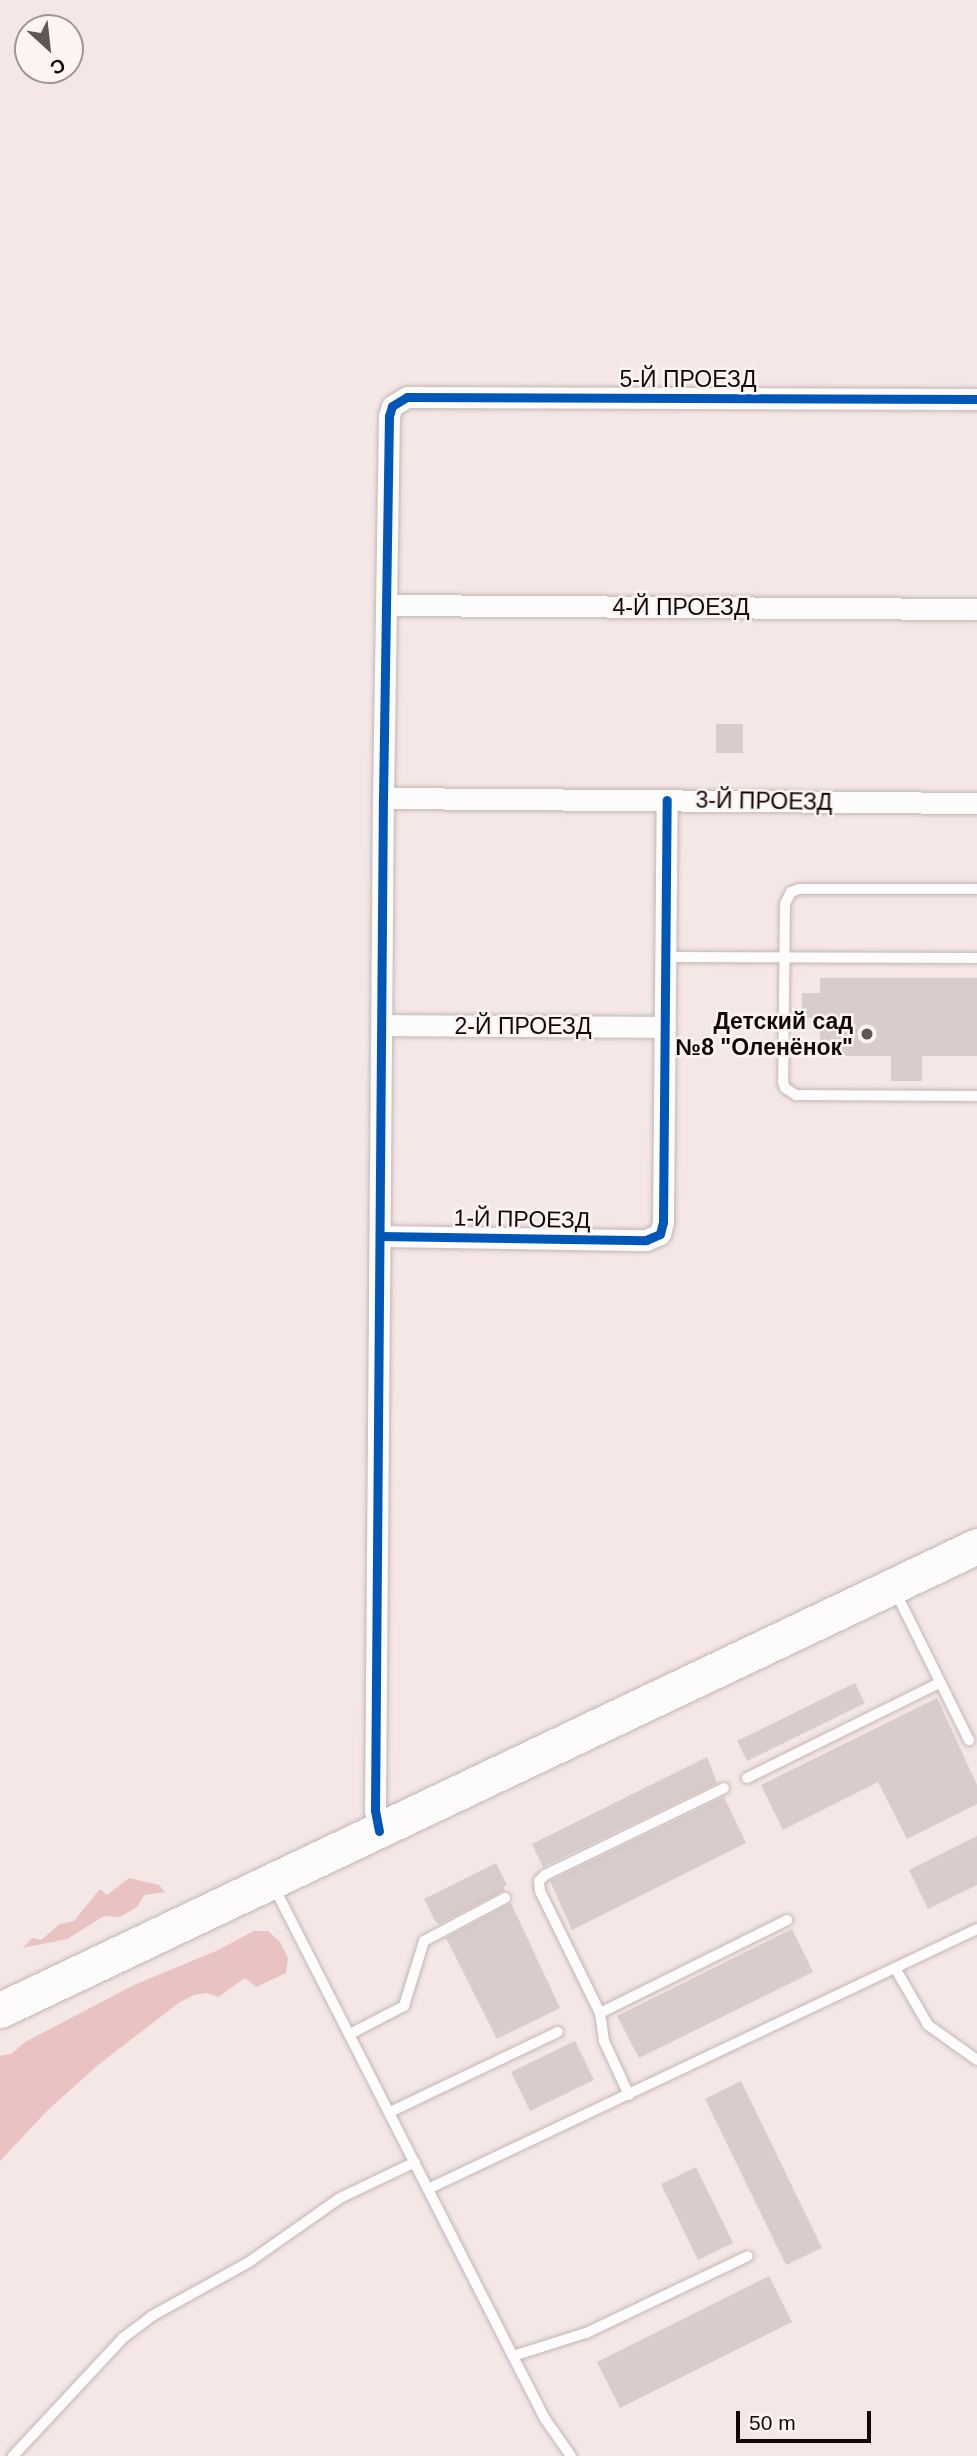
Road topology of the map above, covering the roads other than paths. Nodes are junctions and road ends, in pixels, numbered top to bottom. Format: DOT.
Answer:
graph roads {
  1 [pos="977,400"];
  2 [pos="386,605"];
  3 [pos="977,609"];
  4 [pos="383,798"];
  5 [pos="667,800"];
  6 [pos="977,803"];
  7 [pos="977,889"];
  8 [pos="666,957"];
  9 [pos="784,957"];
  10 [pos="977,958"];
  11 [pos="381,1026"];
  12 [pos="665,1027"];
  13 [pos="977,1096"];
  14 [pos="381,1236"];
  15 [pos="977,1546"];
  16 [pos="892,1587"];
  17 [pos="939,1682"];
  18 [pos="968,1740"];
  19 [pos="747,1778"];
  20 [pos="724,1788"];
  21 [pos="379,1831"];
  22 [pos="272,1883"];
  23 [pos="505,1898"];
  24 [pos="787,1920"];
  25 [pos="977,1929"];
  26 [pos="895,1968"];
  27 [pos="0,2010"];
  28 [pos="600,2013"];
  29 [pos="558,2032"];
  30 [pos="350,2034"];
  31 [pos="977,2060"];
  32 [pos="629,2095"];
  33 [pos="390,2112"];
  34 [pos="415,2162"];
  35 [pos="428,2189"];
  36 [pos="748,2256"];
  37 [pos="513,2356"];
  38 [pos="13,2456"];
  39 [pos="570,2456"];
  1 -- 2 [label="street, 5-Й ПРОЕЗД"];
  2 -- 3 [label="street, 4-Й ПРОЕЗД"];
  2 -- 4 [label="street"];
  4 -- 5 [label="street, 3-Й ПРОЕЗД"];
  4 -- 11 [label="street"];
  5 -- 6 [label="street, 3-Й ПРОЕЗД"];
  5 -- 8 [label="street"];
  7 -- 9 [label="lane"];
  8 -- 9 [label="lane"];
  8 -- 12 [label="street"];
  9 -- 10 [label="lane"];
  9 -- 13 [label="lane"];
  11 -- 12 [label="street, 2-Й ПРОЕЗД"];
  11 -- 14 [label="street"];
  12 -- 14 [label="street, 1-Й ПРОЕЗД"];
  14 -- 21 [label="street"];
  15 -- 16 [label="main road"];
  16 -- 17 [label="lane"];
  16 -- 21 [label="main road"];
  17 -- 18 [label="lane"];
  17 -- 19 [label="lane"];
  20 -- 28 [label="lane"];
  21 -- 22 [label="main road"];
  22 -- 27 [label="main road"];
  22 -- 30 [label="lane"];
  23 -- 30 [label="lane"];
  24 -- 28 [label="lane"];
  25 -- 26 [label="lane"];
  26 -- 31 [label="lane"];
  26 -- 32 [label="lane"];
  28 -- 32 [label="lane"];
  29 -- 33 [label="lane"];
  30 -- 33 [label="lane"];
  32 -- 35 [label="lane"];
  33 -- 34 [label="lane"];
  34 -- 35 [label="lane"];
  34 -- 38 [label="lane"];
  35 -- 37 [label="lane"];
  36 -- 37 [label="lane"];
  37 -- 39 [label="lane"];
}
